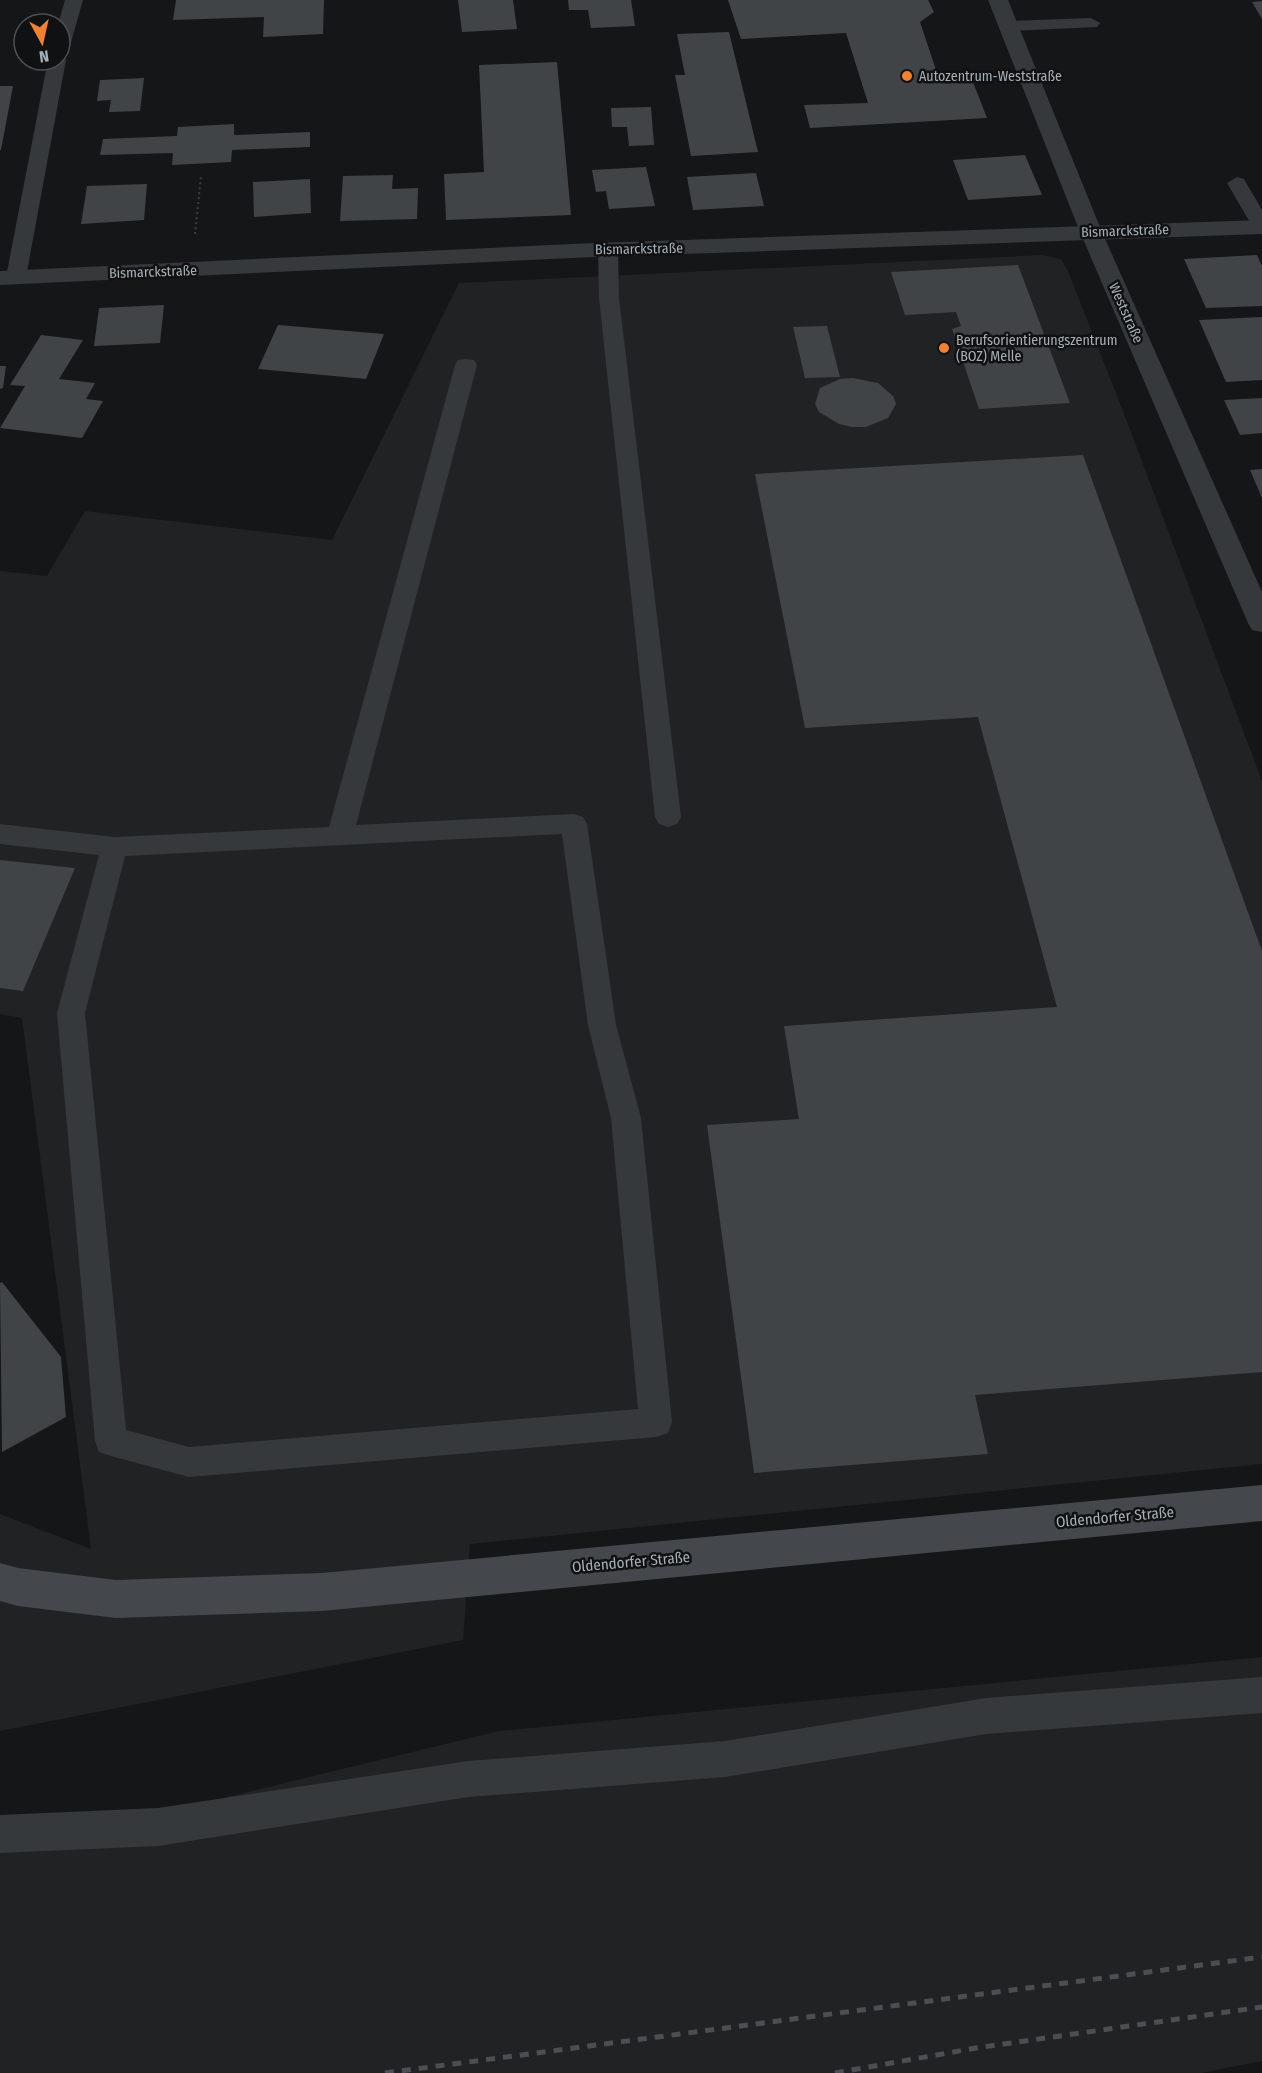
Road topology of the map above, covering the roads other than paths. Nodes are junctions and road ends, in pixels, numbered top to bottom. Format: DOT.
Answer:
graph roads {
  1 [pos="998,0"];
  2 [pos="1091,23"];
  3 [pos="1008,26"];
  4 [pos="54,72"];
  5 [pos="1237,183"];
  6 [pos="1262,227"];
  7 [pos="1091,232"];
  8 [pos="608,249"];
  9 [pos="8,278"];
  10 [pos="466,365"];
  11 [pos="1262,623"];
  12 [pos="668,817"];
  13 [pos="0,834"];
  14 [pos="340,835"];
  15 [pos="114,847"];
  16 [pos="1262,1503"];
  17 [pos="0,1582"];
  18 [pos="1262,1695"];
  19 [pos="0,1834"];
  1 -- 3 [label="street, Weststraße"];
  2 -- 3 [label="lane"];
  3 -- 7 [label="street, Weststraße"];
  4 -- 9 [label="lane, Bismarckstraße"];
  5 -- 6 [label="lane"];
  6 -- 7 [label="street, Bismarckstraße"];
  7 -- 8 [label="street, Bismarckstraße"];
  7 -- 11 [label="street, Weststraße"];
  8 -- 9 [label="street, Bismarckstraße"];
  8 -- 12 [label="lane"];
  10 -- 14 [label="lane"];
  13 -- 15 [label="lane"];
  14 -- 15 [label="lane"];
  14 -- 15 [label="lane"];
  16 -- 17 [label="main road, Oldendorfer Straße"];
  18 -- 19 [label="lane"];
}
